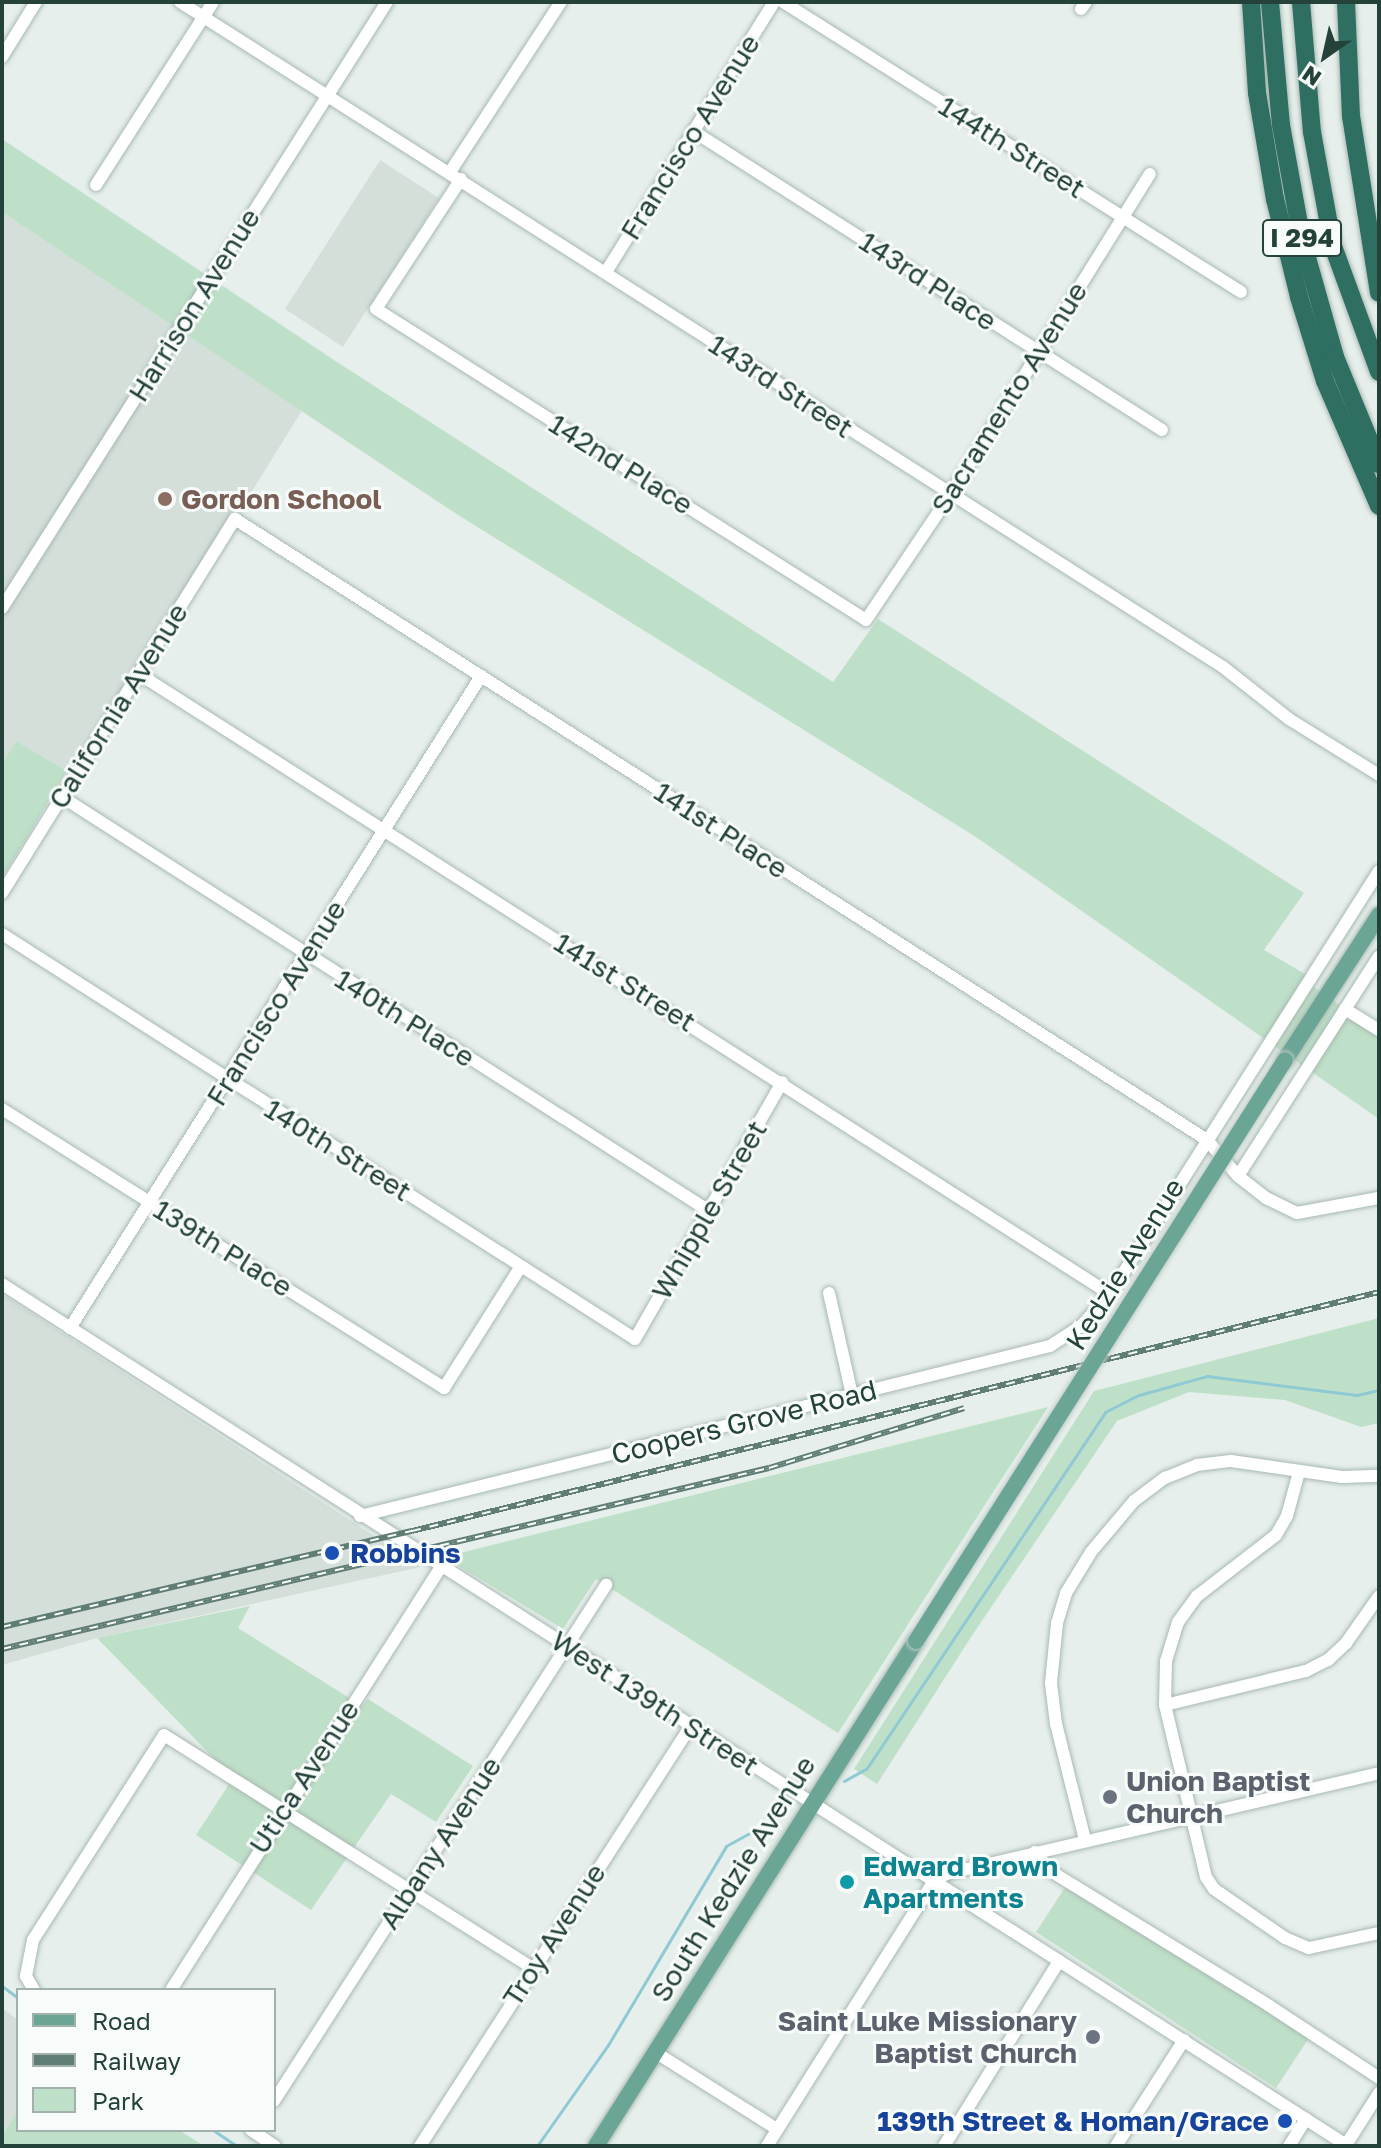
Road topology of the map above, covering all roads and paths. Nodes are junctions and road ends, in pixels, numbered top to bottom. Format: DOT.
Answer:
graph roads {
  1 [pos="36,2"];
  2 [pos="180,2"];
  3 [pos="213,2"];
  4 [pos="387,2"];
  5 [pos="561,2"];
  6 [pos="774,2"];
  7 [pos="783,2"];
  8 [pos="1251,2"];
  9 [pos="1270,2"];
  10 [pos="1301,2"];
  11 [pos="1346,2"];
  12 [pos="203,17"];
  13 [pos="2,57"];
  14 [pos="326,96"];
  15 [pos="693,131"];
  16 [pos="1150,174"];
  17 [pos="455,175"];
  18 [pos="96,185"];
  19 [pos="1122,217"];
  20 [pos="606,272"];
  21 [pos="1241,292"];
  22 [pos="1379,293"];
  23 [pos="1040,353"];
  24 [pos="1379,372"];
  25 [pos="1162,430"];
  26 [pos="1379,464"];
  27 [pos="950,495"];
  28 [pos="1379,506"];
  29 [pos="235,519"];
  30 [pos="7,589"];
  31 [pos="2,608"];
  32 [pos="866,620"];
  33 [pos="139,674"];
  34 [pos="481,676"];
  35 [pos="1379,775"];
  36 [pos="62,797"];
  37 [pos="385,829"];
  38 [pos="1379,871"];
  39 [pos="2,893"];
  40 [pos="1379,915"];
  41 [pos="2,934"];
  42 [pos="306,955"];
  43 [pos="1379,956"];
  44 [pos="1345,1009"];
  45 [pos="1379,1030"];
  46 [pos="227,1080"];
  47 [pos="782,1082"];
  48 [pos="2,1109"];
  49 [pos="1207,1140"];
  50 [pos="1238,1176"];
  51 [pos="1379,1198"];
  52 [pos="150,1202"];
  53 [pos="709,1211"];
  54 [pos="521,1266"];
  55 [pos="2,1284"];
  56 [pos="829,1293"];
  57 [pos="1110,1294"];
  58 [pos="70,1328"];
  59 [pos="635,1339"];
  60 [pos="852,1395"];
  61 [pos="1299,1472"];
  62 [pos="1379,1476"];
  63 [pos="360,1516"];
  64 [pos="441,1567"];
  65 [pos="606,1585"];
  66 [pos="1379,1596"];
  67 [pos="916,1641"];
  68 [pos="566,1646"];
  69 [pos="1165,1705"];
  70 [pos="691,1726"];
  71 [pos="1379,1773"];
  72 [pos="811,1803"];
  73 [pos="283,1810"];
  74 [pos="1192,1817"];
  75 [pos="1085,1840"];
  76 [pos="1035,1852"];
  77 [pos="934,1881"];
  78 [pos="410,1890"];
  79 [pos="1379,1933"];
  80 [pos="1059,1961"];
  81 [pos="533,1968"];
  82 [pos="33,1988"];
  83 [pos="172,1988"];
  84 [pos="1184,2040"];
  85 [pos="655,2052"];
  86 [pos="1379,2078"];
  87 [pos="1379,2093"];
  88 [pos="276,2098"];
  89 [pos="1306,2119"];
  90 [pos="777,2129"];
  91 [pos="254,2132"];
  92 [pos="1347,2145"];
  93 [pos="275,2146"];
  94 [pos="420,2146"];
  95 [pos="596,2146"];
  96 [pos="767,2146"];
  97 [pos="944,2146"];
  98 [pos="1116,2146"];
  99 [pos="1289,2146"];
  1 -- 13 [label="street"];
  2 -- 12 [label="street, 143rd Street"];
  3 -- 12 [label="street"];
  4 -- 14 [label="street, Harrison Avenue"];
  5 -- 17 [label="street"];
  6 -- 15 [label="street, Francisco Avenue"];
  7 -- 19 [label="street, 144th Street"];
  8 -- 28 [label="highway"];
  9 -- 26 [label="highway, I 294"];
  10 -- 24 [label="highway, I 294"];
  11 -- 22 [label="highway"];
  12 -- 14 [label="street, 143rd Street"];
  12 -- 18 [label="street"];
  14 -- 17 [label="street, 143rd Street"];
  14 -- 30 [label="street, Harrison Avenue"];
  15 -- 20 [label="street, Francisco Avenue"];
  15 -- 23 [label="street, 143rd Place"];
  16 -- 19 [label="street, Sacramento Avenue"];
  17 -- 20 [label="street, 143rd Street"];
  17 -- 32 [label="street, 142nd Place"];
  19 -- 21 [label="street, 144th Street"];
  19 -- 23 [label="street, Sacramento Avenue"];
  20 -- 27 [label="street, 143rd Street"];
  23 -- 25 [label="street, 143rd Place"];
  23 -- 27 [label="street, Sacramento Avenue"];
  27 -- 32 [label="street, Sacramento Avenue"];
  27 -- 35 [label="street, 143rd Street"];
  29 -- 33 [label="street, California Avenue"];
  29 -- 34 [label="street, 141st Place"];
  30 -- 31 [label="street, Harrison Avenue"];
  33 -- 36 [label="street, California Avenue"];
  33 -- 37 [label="street, 141st Street"];
  34 -- 37 [label="street, Francisco Avenue"];
  34 -- 49 [label="street, 141st Place"];
  36 -- 39 [label="street, California Avenue"];
  36 -- 42 [label="street, 140th Place"];
  37 -- 42 [label="street, Francisco Avenue"];
  37 -- 47 [label="street, 141st Street"];
  38 -- 49 [label="street, Coopers Grove Road"];
  40 -- 67 [label="main road, Kedzie Avenue, bridge"];
  41 -- 46 [label="street, 140th Street"];
  42 -- 46 [label="street, Francisco Avenue"];
  42 -- 53 [label="street, 140th Place"];
  43 -- 44 [label="street"];
  44 -- 45 [label="street"];
  44 -- 50 [label="street"];
  46 -- 52 [label="street, Francisco Avenue"];
  46 -- 54 [label="street, 140th Street"];
  47 -- 53 [label="street, Whipple Street"];
  47 -- 57 [label="street, 141st Street"];
  48 -- 52 [label="street, 139th Place"];
  49 -- 50 [label="street, 141st Place"];
  49 -- 57 [label="street, Coopers Grove Road"];
  50 -- 51 [label="street, 141st Place"];
  52 -- 54 [label="street, 139th Place"];
  52 -- 58 [label="street, Francisco Avenue"];
  53 -- 59 [label="street, Whipple Street"];
  54 -- 59 [label="street, 140th Street"];
  55 -- 58 [label="street, West 139th Street"];
  56 -- 60 [label="street"];
  57 -- 60 [label="street, Coopers Grove Road"];
  58 -- 63 [label="street, West 139th Street"];
  60 -- 63 [label="street, Coopers Grove Road"];
  61 -- 62 [label="street"];
  61 -- 69 [label="street"];
  61 -- 75 [label="street"];
  63 -- 64 [label="street, West 139th Street"];
  64 -- 68 [label="street, West 139th Street"];
  64 -- 73 [label="street, Utica Avenue"];
  65 -- 68 [label="street, Albany Avenue"];
  66 -- 69 [label="street"];
  67 -- 72 [label="main road, South Kedzie Avenue"];
  68 -- 70 [label="street, West 139th Street"];
  68 -- 78 [label="street, Albany Avenue"];
  69 -- 74 [label="street"];
  70 -- 72 [label="street, West 139th Street"];
  70 -- 81 [label="street, Troy Avenue"];
  71 -- 74 [label="street"];
  72 -- 77 [label="street, West 139th Street"];
  72 -- 85 [label="main road, South Kedzie Avenue"];
  73 -- 78 [label="street"];
  73 -- 82 [label="street"];
  73 -- 83 [label="street, Utica Avenue"];
  74 -- 75 [label="street"];
  74 -- 79 [label="street"];
  75 -- 76 [label="street"];
  76 -- 77 [label="street"];
  76 -- 86 [label="street"];
  77 -- 80 [label="street, West 139th Street"];
  77 -- 90 [label="street"];
  78 -- 81 [label="street"];
  78 -- 88 [label="street, Albany Avenue"];
  80 -- 84 [label="street, West 139th Street"];
  80 -- 97 [label="street"];
  81 -- 94 [label="street, Troy Avenue"];
  84 -- 89 [label="street, West 139th Street"];
  84 -- 98 [label="street"];
  85 -- 90 [label="street"];
  85 -- 95 [label="main road, South Kedzie Avenue"];
  87 -- 92 [label="street"];
  89 -- 92 [label="street, West 139th Street"];
  89 -- 99 [label="street"];
  90 -- 96 [label="street"];
  91 -- 93 [label="street"];
}
